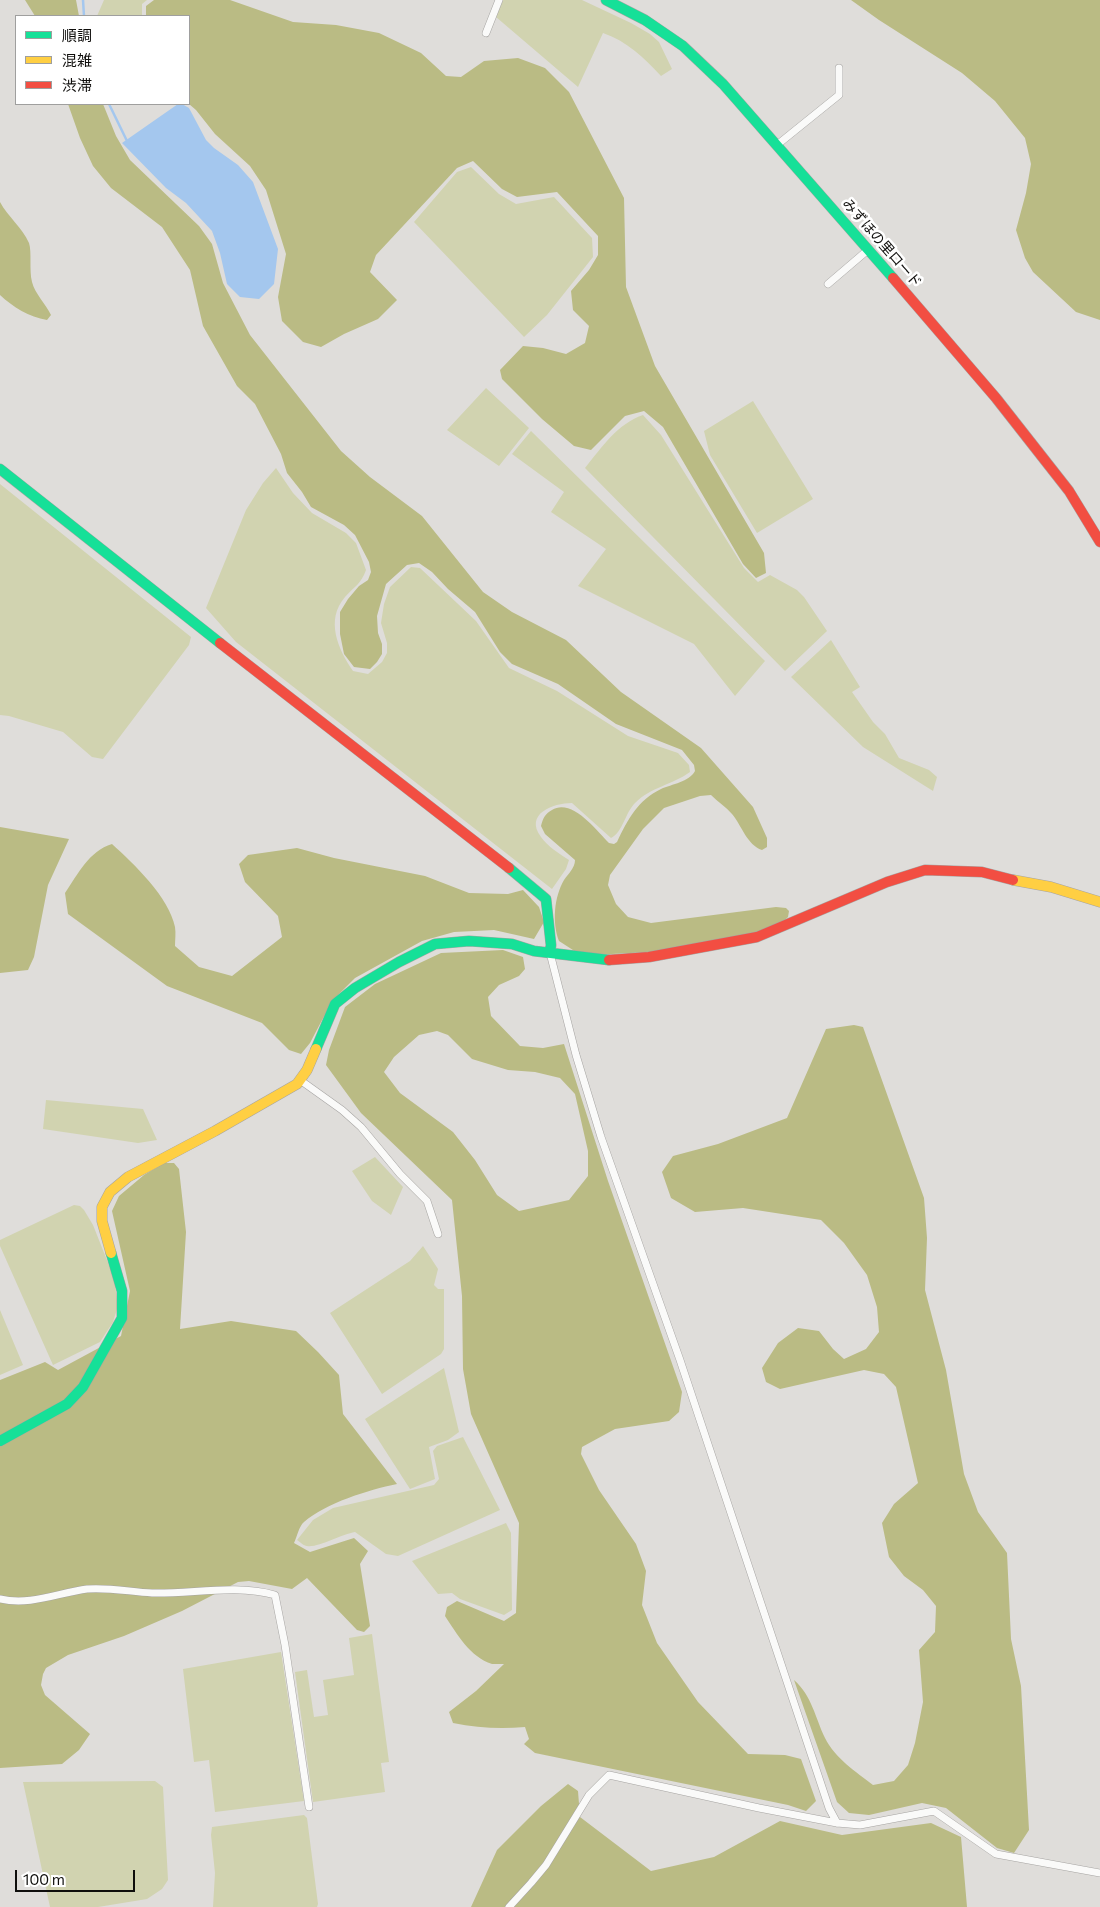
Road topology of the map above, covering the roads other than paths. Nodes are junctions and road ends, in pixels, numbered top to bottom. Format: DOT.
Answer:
graph roads {
  1 [pos="499,0"];
  2 [pos="606,0"];
  3 [pos="486,33"];
  4 [pos="839,68"];
  5 [pos="777,145"];
  6 [pos="869,249"];
  7 [pos="828,284"];
  8 [pos="0,469"];
  9 [pos="1100,542"];
  10 [pos="1100,902"];
  11 [pos="550,953"];
  12 [pos="300,1080"];
  13 [pos="438,1234"];
  14 [pos="0,1442"];
  15 [pos="0,1599"];
  16 [pos="309,1807"];
  17 [pos="838,1823"];
  18 [pos="1100,1873"];
  19 [pos="509,1907"];
  1 -- 3 [label="street"];
  2 -- 5 [label="street, みずほの里ロード"];
  4 -- 5 [label="street"];
  5 -- 6 [label="street, みずほの里ロード"];
  6 -- 7 [label="street"];
  6 -- 9 [label="street, みずほの里ロード"];
  8 -- 11 [label="street"];
  10 -- 11 [label="street"];
  11 -- 12 [label="street"];
  11 -- 17 [label="street"];
  12 -- 13 [label="street"];
  12 -- 14 [label="street"];
  15 -- 16 [label="street"];
  17 -- 18 [label="street"];
  17 -- 19 [label="street"];
}
